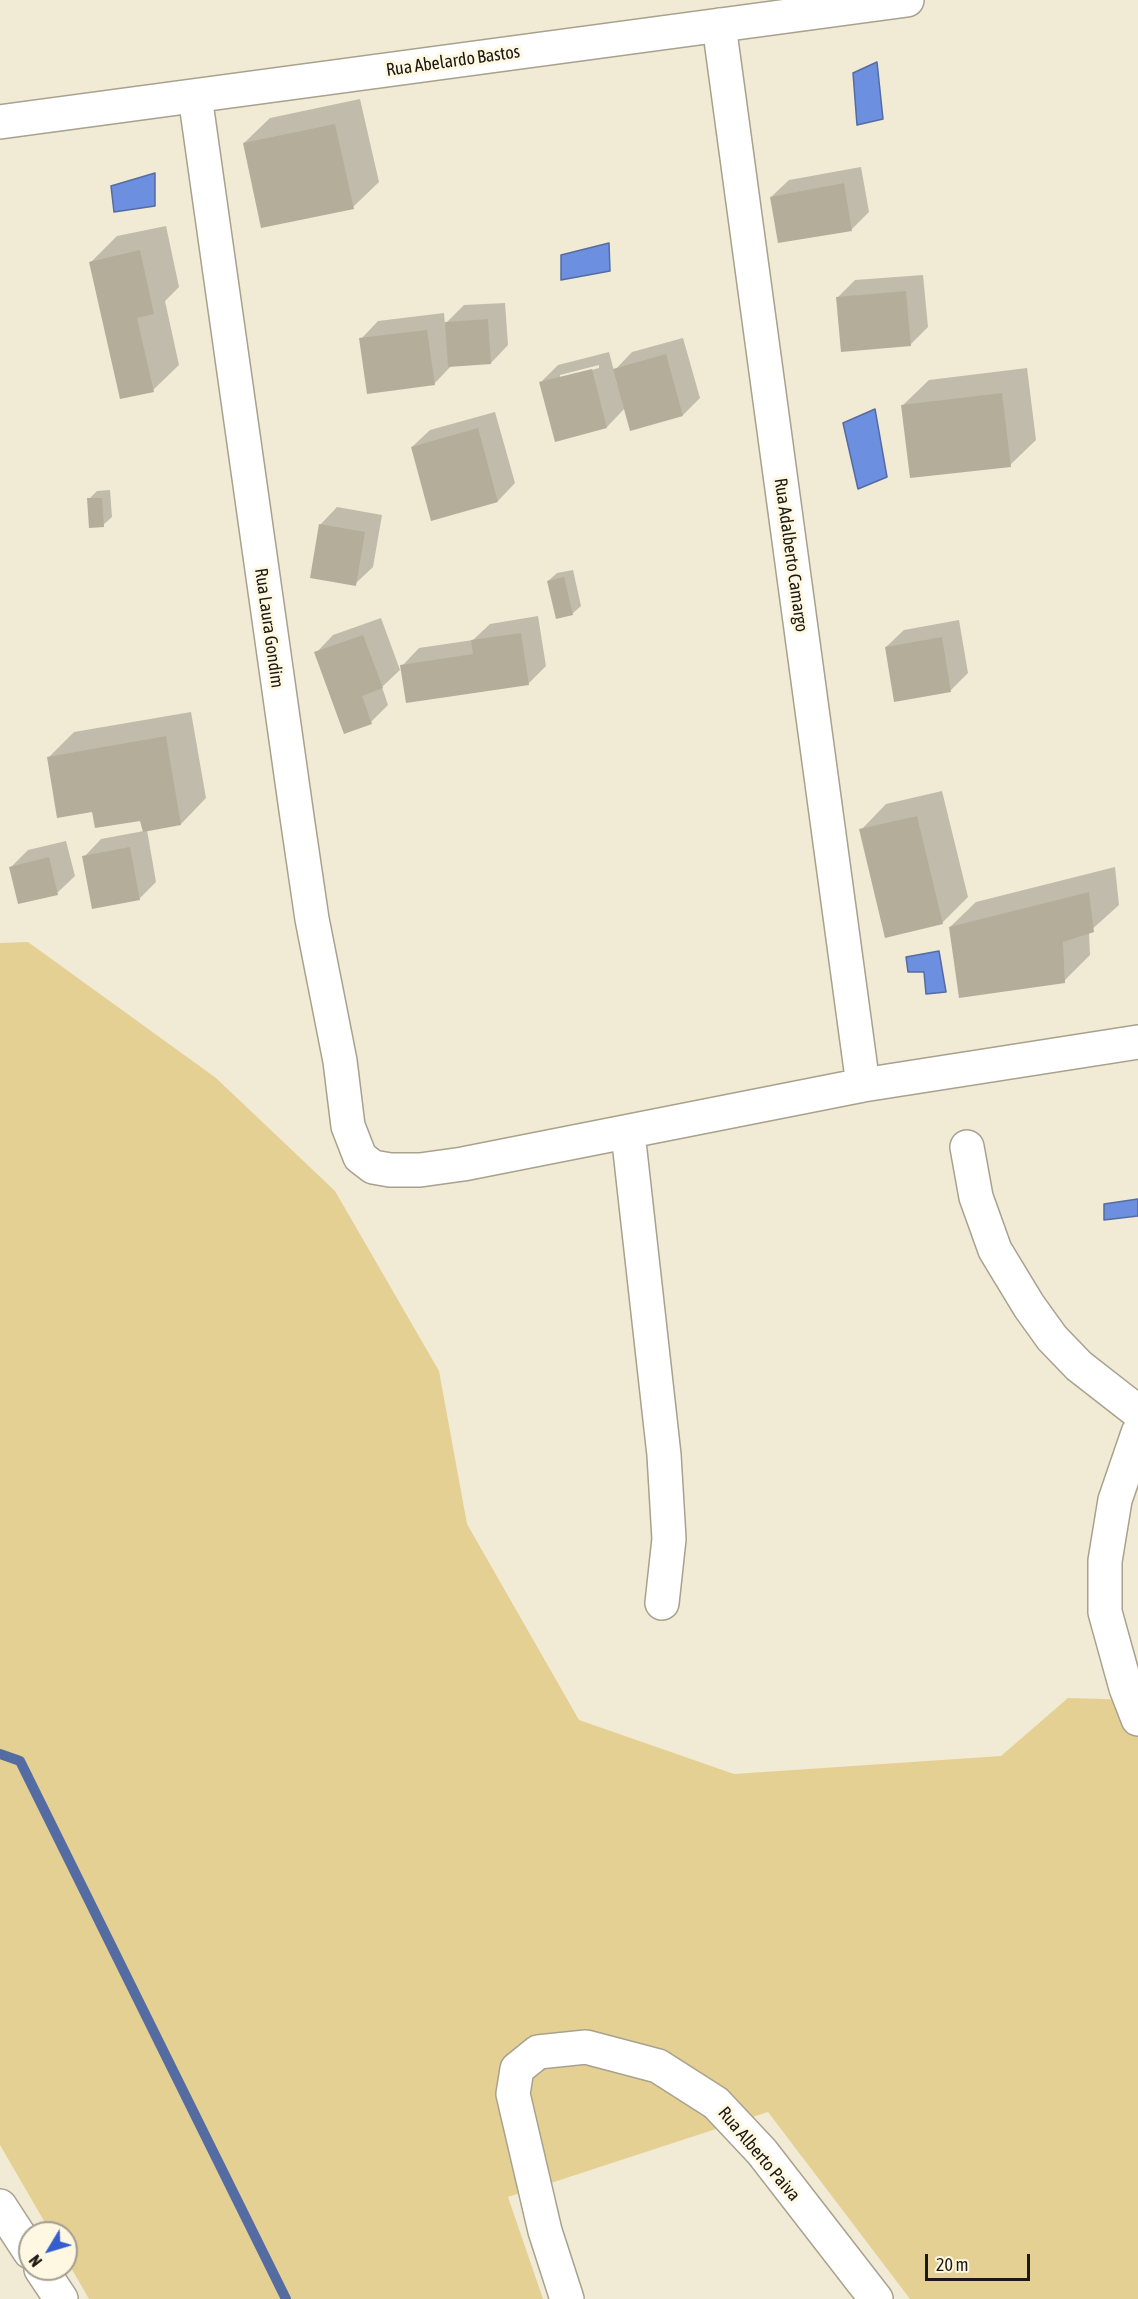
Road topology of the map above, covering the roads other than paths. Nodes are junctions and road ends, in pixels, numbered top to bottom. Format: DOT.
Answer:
graph roads {
  1 [pos="906,0"];
  2 [pos="719,25"];
  3 [pos="195,96"];
  4 [pos="0,122"];
  5 [pos="1138,1042"];
  6 [pos="863,1085"];
  7 [pos="628,1133"];
  8 [pos="967,1147"];
  9 [pos="1138,1412"];
  10 [pos="1138,1433"];
  11 [pos="662,1603"];
  12 [pos="1138,1719"];
  13 [pos="0,2206"];
  14 [pos="18,2234"];
  15 [pos="49,2281"];
  16 [pos="61,2299"];
  17 [pos="567,2299"];
  18 [pos="876,2299"];
  1 -- 2 [label="street, Rua Abelardo Bastos"];
  2 -- 3 [label="street, Rua Abelardo Bastos"];
  2 -- 6 [label="street, Rua Adalberto Camargo"];
  3 -- 4 [label="street, Rua Abelardo Bastos"];
  3 -- 7 [label="street, Rua Laura Gondim"];
  5 -- 6 [label="street"];
  6 -- 7 [label="street"];
  7 -- 11 [label="street"];
  8 -- 9 [label="street"];
  10 -- 12 [label="street"];
  13 -- 14 [label="street"];
  15 -- 16 [label="street"];
  17 -- 18 [label="street, Rua Alberto Paiva"];
}
